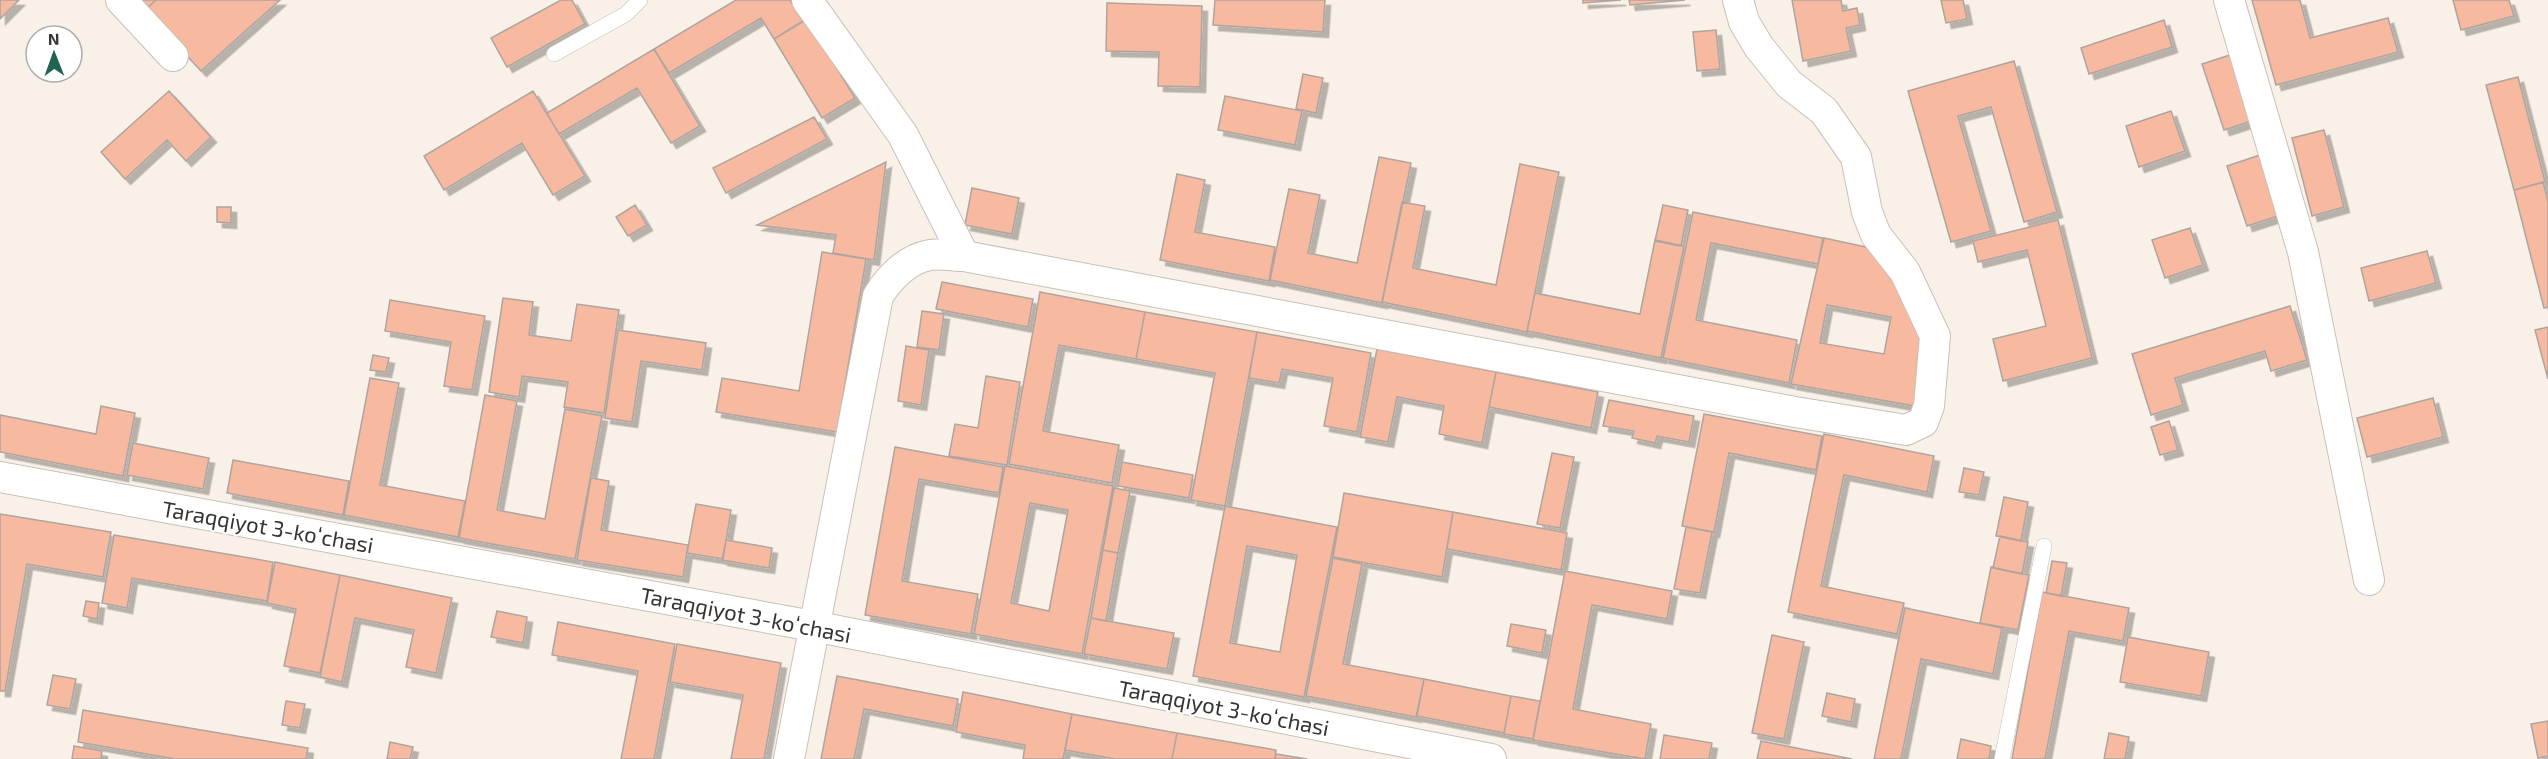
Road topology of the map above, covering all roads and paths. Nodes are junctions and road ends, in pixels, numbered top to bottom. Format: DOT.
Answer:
graph roads {
  1 [pos="121,0"];
  2 [pos="640,0"];
  3 [pos="807,0"];
  4 [pos="1738,0"];
  5 [pos="2229,0"];
  6 [pos="554,54"];
  7 [pos="173,56"];
  8 [pos="964,256"];
  9 [pos="0,477"];
  10 [pos="2044,546"];
  11 [pos="2369,580"];
  12 [pos="813,626"];
  13 [pos="789,759"];
  14 [pos="1491,759"];
  15 [pos="2002,759"];
  1 -- 7 [label="street"];
  2 -- 6 [label="lane"];
  3 -- 8 [label="street"];
  4 -- 8 [label="street"];
  5 -- 11 [label="street"];
  8 -- 12 [label="street"];
  9 -- 12 [label="street, Taraqqiyot 3-koʻchasi"];
  10 -- 15 [label="lane"];
  12 -- 13 [label="street"];
  12 -- 14 [label="street, Taraqqiyot 3-koʻchasi"];
}
